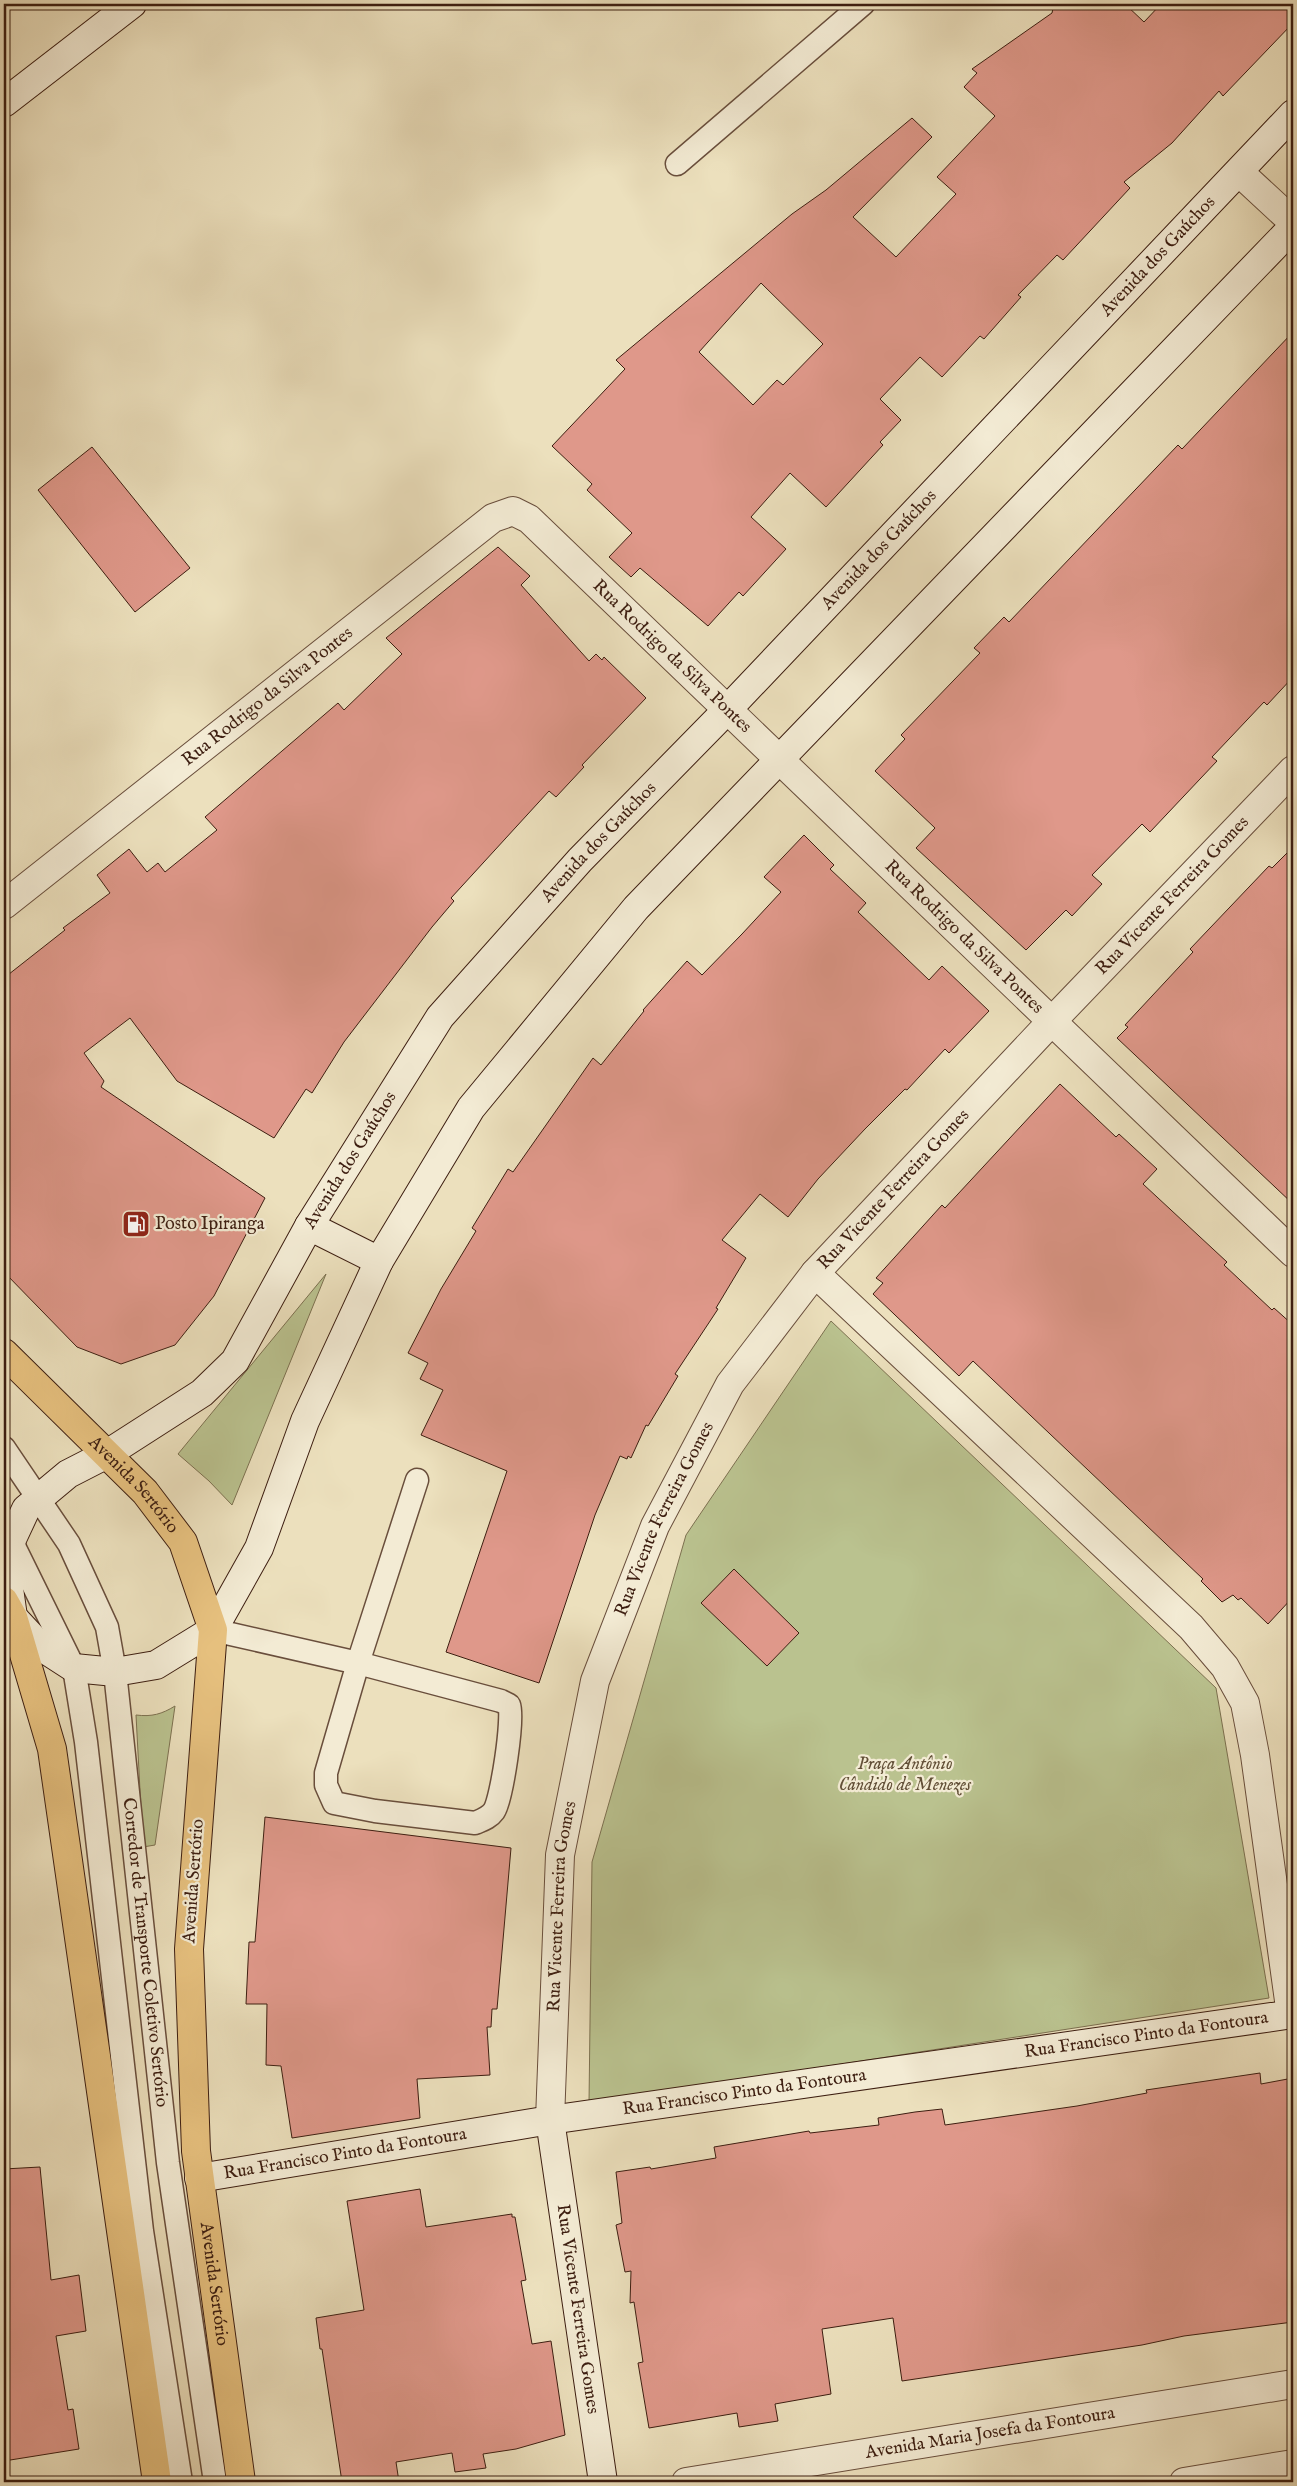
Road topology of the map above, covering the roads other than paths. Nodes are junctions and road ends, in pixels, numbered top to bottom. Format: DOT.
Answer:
graph roads {
  1 [pos="132,4"];
  2 [pos="863,4"];
  3 [pos="4,103"];
  4 [pos="1293,114"];
  5 [pos="677,164"];
  6 [pos="1239,172"];
  7 [pos="1293,222"];
  8 [pos="1293,227"];
  9 [pos="727,710"];
  10 [pos="780,760"];
  11 [pos="1293,770"];
  12 [pos="4,905"];
  13 [pos="1052,1021"];
  14 [pos="309,1226"];
  15 [pos="1293,1253"];
  16 [pos="379,1261"];
  17 [pos="815,1273"];
  18 [pos="4,1353"];
  19 [pos="4,1448"];
  20 [pos="107,1454"];
  21 [pos="416,1480"];
  22 [pos="38,1498"];
  23 [pos="8,1533"];
  24 [pos="7,1613"];
  25 [pos="213,1630"];
  26 [pos="358,1663"];
  27 [pos="74,1668"];
  28 [pos="115,1672"];
  29 [pos="1292,2014"];
  30 [pos="550,2120"];
  31 [pos="198,2178"];
  32 [pos="1293,2384"];
  33 [pos="1293,2464"];
  34 [pos="157,2482"];
  35 [pos="181,2482"];
  36 [pos="215,2482"];
  37 [pos="241,2482"];
  38 [pos="603,2482"];
  39 [pos="686,2482"];
  40 [pos="1184,2482"];
  1 -- 3 [label="street"];
  2 -- 5 [label="lane"];
  4 -- 6 [label="street, Avenida dos Gaúchos"];
  6 -- 7 [label="street"];
  6 -- 9 [label="street, Avenida dos Gaúchos"];
  8 -- 10 [label="street"];
  9 -- 10 [label="street, Rua Rodrigo da Silva Pontes"];
  9 -- 12 [label="street, Rua Rodrigo da Silva Pontes"];
  9 -- 14 [label="street, Avenida dos Gaúchos"];
  10 -- 13 [label="street, Rua Rodrigo da Silva Pontes"];
  10 -- 16 [label="street"];
  11 -- 13 [label="street, Rua Vicente Ferreira Gomes"];
  13 -- 15 [label="street, Rua Rodrigo da Silva Pontes"];
  13 -- 17 [label="street, Rua Vicente Ferreira Gomes"];
  14 -- 16 [label="street"];
  14 -- 20 [label="street, Avenida dos Gaúchos"];
  16 -- 25 [label="street"];
  17 -- 29 [label="street"];
  17 -- 30 [label="street, Rua Vicente Ferreira Gomes"];
  18 -- 20 [label="main road, Avenida Sertório"];
  19 -- 22 [label="lane, Corredor de Transporte Coletivo Sertório"];
  20 -- 22 [label="street, Avenida dos Gaúchos"];
  20 -- 25 [label="main road, Avenida Sertório"];
  21 -- 26 [label="lane"];
  22 -- 23 [label="street, Avenida dos Gaúchos"];
  22 -- 28 [label="lane, Corredor de Transporte Coletivo Sertório"];
  23 -- 24 [label="street, Avenida dos Gaúchos"];
  23 -- 27 [label="lane, Corredor de Transporte Coletivo Sertório"];
  24 -- 27 [label="street"];
  24 -- 34 [label="main road"];
  25 -- 26 [label="lane"];
  25 -- 28 [label="street"];
  25 -- 31 [label="main road, Avenida Sertório"];
  26 -- 26 [label="lane"];
  27 -- 28 [label="street"];
  27 -- 35 [label="lane, Corredor de Transporte Coletivo Sertório"];
  28 -- 36 [label="lane, Corredor de Transporte Coletivo Sertório"];
  29 -- 30 [label="street, Rua Francisco Pinto da Fontoura"];
  30 -- 31 [label="street, Rua Francisco Pinto da Fontoura"];
  30 -- 38 [label="street, Rua Vicente Ferreira Gomes"];
  31 -- 37 [label="main road, Avenida Sertório"];
  32 -- 39 [label="street, Avenida Maria Josefa da Fontoura"];
  33 -- 40 [label="street"];
}
